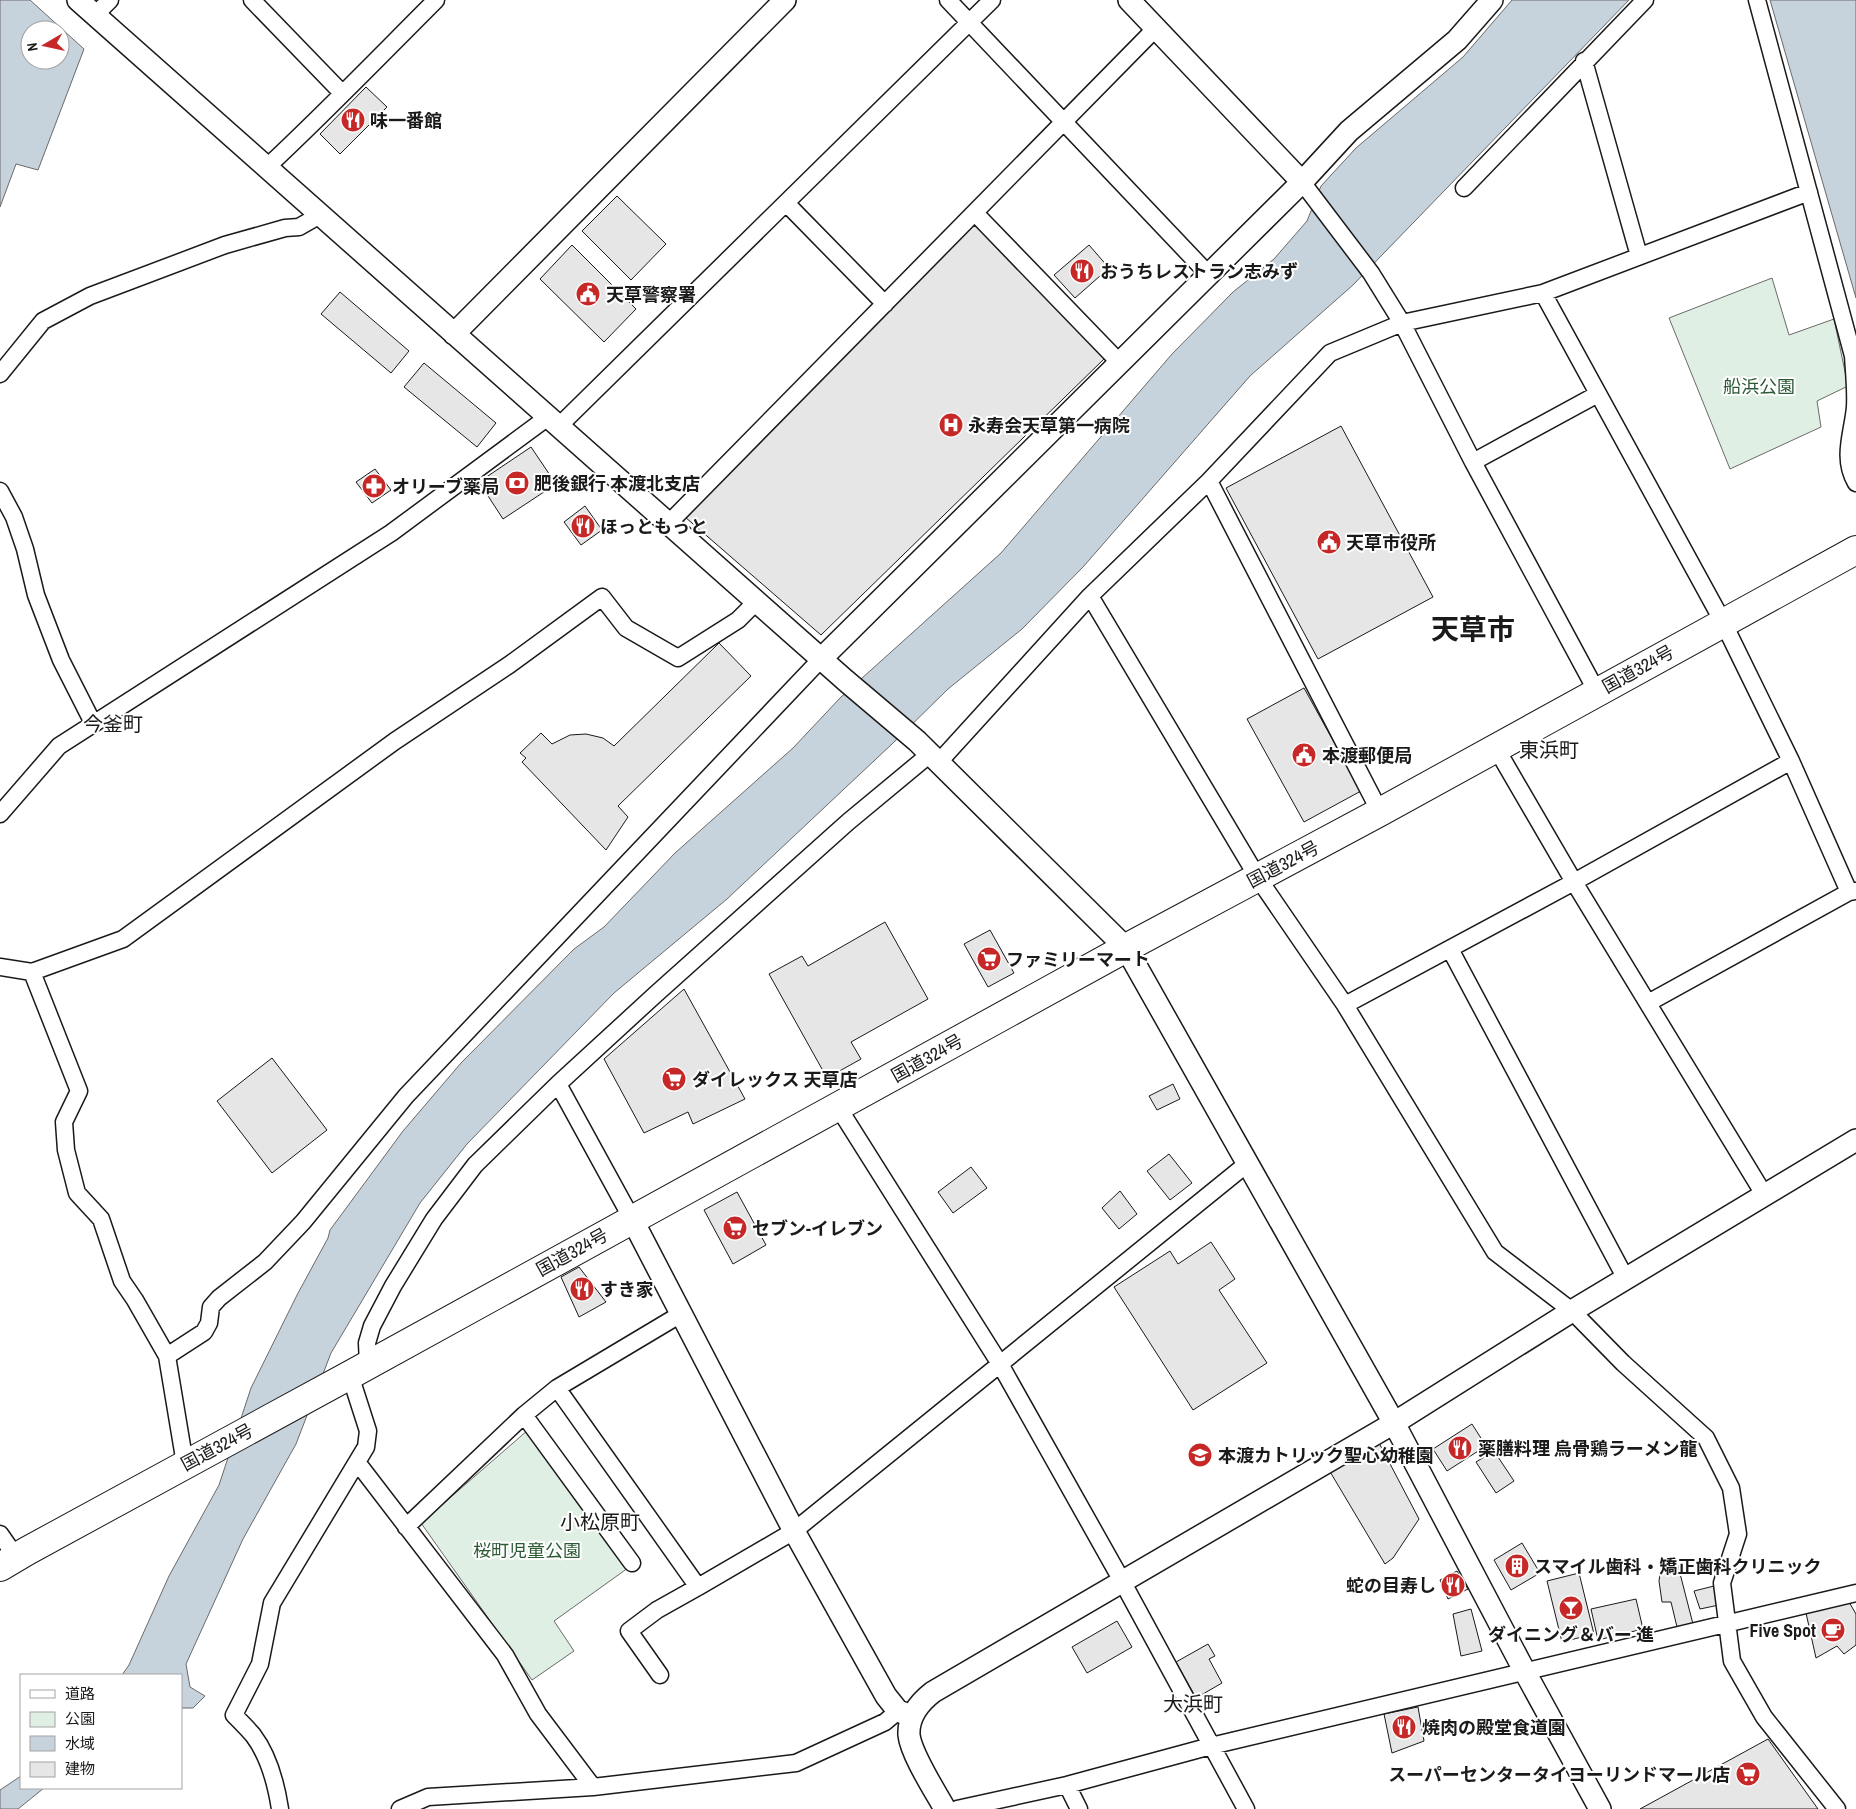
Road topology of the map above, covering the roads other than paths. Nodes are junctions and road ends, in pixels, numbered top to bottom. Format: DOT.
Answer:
graph roads {
  1 [pos="78,0"];
  2 [pos="110,0"];
  3 [pos="252,0"];
  4 [pos="948,0"];
  5 [pos="992,0"];
  6 [pos="1129,0"];
  7 [pos="1492,0"];
  8 [pos="1645,0"];
  9 [pos="1757,0"];
  10 [pos="434,1"];
  11 [pos="782,1"];
  12 [pos="95,15"];
  13 [pos="969,23"];
  14 [pos="1156,28"];
  15 [pos="1584,61"];
  16 [pos="342,93"];
  17 [pos="1064,122"];
  18 [pos="266,168"];
  19 [pos="1306,188"];
  20 [pos="1464,188"];
  21 [pos="1809,192"];
  22 [pos="786,203"];
  23 [pos="975,212"];
  24 [pos="320,215"];
  25 [pos="1639,256"];
  26 [pos="1209,275"];
  27 [pos="1543,293"];
  28 [pos="884,304"];
  29 [pos="1402,323"];
  30 [pos="454,334"];
  31 [pos="1120,363"];
  32 [pos="0,374"];
  33 [pos="1598,394"];
  34 [pos="553,422"];
  35 [pos="1473,462"];
  36 [pos="1209,481"];
  37 [pos="1856,483"];
  38 [pos="0,491"];
  39 [pos="668,524"];
  40 [pos="1856,550"];
  41 [pos="1090,596"];
  42 [pos="756,602"];
  43 [pos="1723,622"];
  44 [pos="821,659"];
  45 [pos="1597,692"];
  46 [pos="93,723"];
  47 [pos="1496,748"];
  48 [pos="929,752"];
  49 [pos="1791,761"];
  50 [pos="1,811"];
  51 [pos="1380,812"];
  52 [pos="1258,878"];
  53 [pos="1574,882"];
  54 [pos="1853,891"];
  55 [pos="1126,948"];
  56 [pos="1450,949"];
  57 [pos="0,967"];
  58 [pos="32,972"];
  59 [pos="1648,1003"];
  60 [pos="1344,1005"];
  61 [pos="558,1084"];
  62 [pos="838,1107"];
  63 [pos="1856,1140"];
  64 [pos="1248,1163"];
  65 [pos="1765,1196"];
  66 [pos="632,1219"];
  67 [pos="1626,1279"];
  68 [pos="1572,1311"];
  69 [pos="682,1314"];
  70 [pos="167,1356"];
  71 [pos="1000,1364"];
  72 [pos="353,1374"];
  73 [pos="557,1388"];
  74 [pos="524,1415"];
  75 [pos="1394,1423"];
  76 [pos="357,1462"];
  77 [pos="185,1464"];
  78 [pos="406,1527"];
  79 [pos="794,1531"];
  80 [pos="0,1534"];
  81 [pos="8,1562"];
  82 [pos="632,1563"];
  83 [pos="1122,1581"];
  84 [pos="698,1587"];
  85 [pos="1856,1593"];
  86 [pos="1726,1624"];
  87 [pos="1525,1672"];
  88 [pos="660,1675"];
  89 [pos="905,1713"];
  90 [pos="1211,1746"];
  91 [pos="1067,1785"];
  92 [pos="593,1787"];
  93 [pos="280,1809"];
  94 [pos="400,1809"];
  95 [pos="945,1809"];
  96 [pos="957,1809"];
  97 [pos="1079,1809"];
  98 [pos="1246,1809"];
  99 [pos="1600,1809"];
  100 [pos="1837,1809"];
  1 -- 12 [label="street"];
  2 -- 12 [label="street"];
  3 -- 16 [label="street"];
  4 -- 13 [label="street"];
  5 -- 13 [label="street"];
  6 -- 14 [label="street"];
  7 -- 19 [label="street"];
  8 -- 15 [label="street"];
  9 -- 21 [label="street"];
  10 -- 16 [label="street"];
  11 -- 30 [label="street"];
  12 -- 18 [label="street"];
  13 -- 17 [label="street"];
  13 -- 22 [label="street"];
  14 -- 17 [label="street"];
  14 -- 19 [label="street"];
  15 -- 20 [label="street"];
  15 -- 25 [label="street"];
  16 -- 18 [label="street"];
  17 -- 23 [label="street"];
  17 -- 26 [label="street"];
  18 -- 24 [label="street"];
  19 -- 26 [label="street"];
  19 -- 29 [label="street"];
  21 -- 25 [label="street"];
  21 -- 37 [label="street"];
  22 -- 28 [label="street"];
  22 -- 34 [label="street"];
  23 -- 28 [label="street"];
  23 -- 31 [label="street"];
  24 -- 30 [label="street"];
  24 -- 32 [label="street"];
  25 -- 27 [label="street"];
  26 -- 31 [label="street"];
  27 -- 29 [label="street"];
  27 -- 33 [label="street"];
  28 -- 39 [label="street"];
  29 -- 35 [label="street"];
  29 -- 36 [label="street"];
  30 -- 34 [label="street"];
  31 -- 44 [label="street"];
  33 -- 35 [label="street"];
  33 -- 43 [label="street"];
  34 -- 39 [label="street"];
  34 -- 46 [label="street"];
  35 -- 45 [label="street"];
  36 -- 41 [label="street"];
  36 -- 51 [label="street"];
  38 -- 46 [label="street"];
  39 -- 42 [label="street"];
  40 -- 43 [label="highway, 国道324号"];
  41 -- 48 [label="street"];
  41 -- 52 [label="street"];
  42 -- 44 [label="street"];
  42 -- 58 [label="street"];
  43 -- 45 [label="highway, 国道324号"];
  43 -- 49 [label="street"];
  44 -- 48 [label="street"];
  44 -- 70 [label="street"];
  45 -- 47 [label="highway, 国道324号"];
  46 -- 50 [label="street"];
  47 -- 51 [label="highway, 国道324号"];
  47 -- 53 [label="street"];
  48 -- 55 [label="street"];
  48 -- 61 [label="street"];
  49 -- 53 [label="street"];
  49 -- 54 [label="street"];
  51 -- 52 [label="highway, 国道324号"];
  52 -- 55 [label="highway, 国道324号"];
  52 -- 60 [label="street"];
  53 -- 56 [label="street"];
  53 -- 59 [label="street"];
  54 -- 59 [label="street"];
  55 -- 62 [label="highway, 国道324号"];
  55 -- 64 [label="street"];
  56 -- 60 [label="street"];
  56 -- 67 [label="street"];
  57 -- 58 [label="street"];
  58 -- 70 [label="street"];
  59 -- 65 [label="street"];
  60 -- 68 [label="street"];
  61 -- 66 [label="street"];
  61 -- 72 [label="street"];
  62 -- 66 [label="highway, 国道324号"];
  62 -- 71 [label="street"];
  63 -- 65 [label="street"];
  64 -- 71 [label="street"];
  64 -- 75 [label="street"];
  65 -- 67 [label="street"];
  66 -- 69 [label="street"];
  66 -- 72 [label="highway, 国道324号"];
  67 -- 68 [label="street"];
  68 -- 75 [label="street"];
  68 -- 86 [label="street"];
  69 -- 73 [label="street"];
  69 -- 79 [label="street"];
  70 -- 77 [label="street"];
  71 -- 79 [label="street"];
  71 -- 83 [label="street"];
  72 -- 76 [label="street"];
  72 -- 77 [label="highway, 国道324号"];
  73 -- 74 [label="street"];
  73 -- 84 [label="street"];
  74 -- 78 [label="street"];
  74 -- 82 [label="street"];
  75 -- 83 [label="street"];
  75 -- 87 [label="street"];
  76 -- 78 [label="street"];
  76 -- 93 [label="street"];
  77 -- 81 [label="highway, 国道324号"];
  78 -- 92 [label="street"];
  79 -- 84 [label="street"];
  79 -- 89 [label="street"];
  80 -- 81 [label="street"];
  83 -- 89 [label="street"];
  83 -- 90 [label="street"];
  84 -- 88 [label="street"];
  85 -- 86 [label="street"];
  86 -- 87 [label="street"];
  86 -- 100 [label="street"];
  87 -- 90 [label="street"];
  87 -- 99 [label="street"];
  89 -- 92 [label="street"];
  89 -- 95 [label="street"];
  90 -- 91 [label="street"];
  90 -- 98 [label="street"];
  91 -- 96 [label="street"];
  91 -- 97 [label="street"];
  92 -- 94 [label="street"];
}
